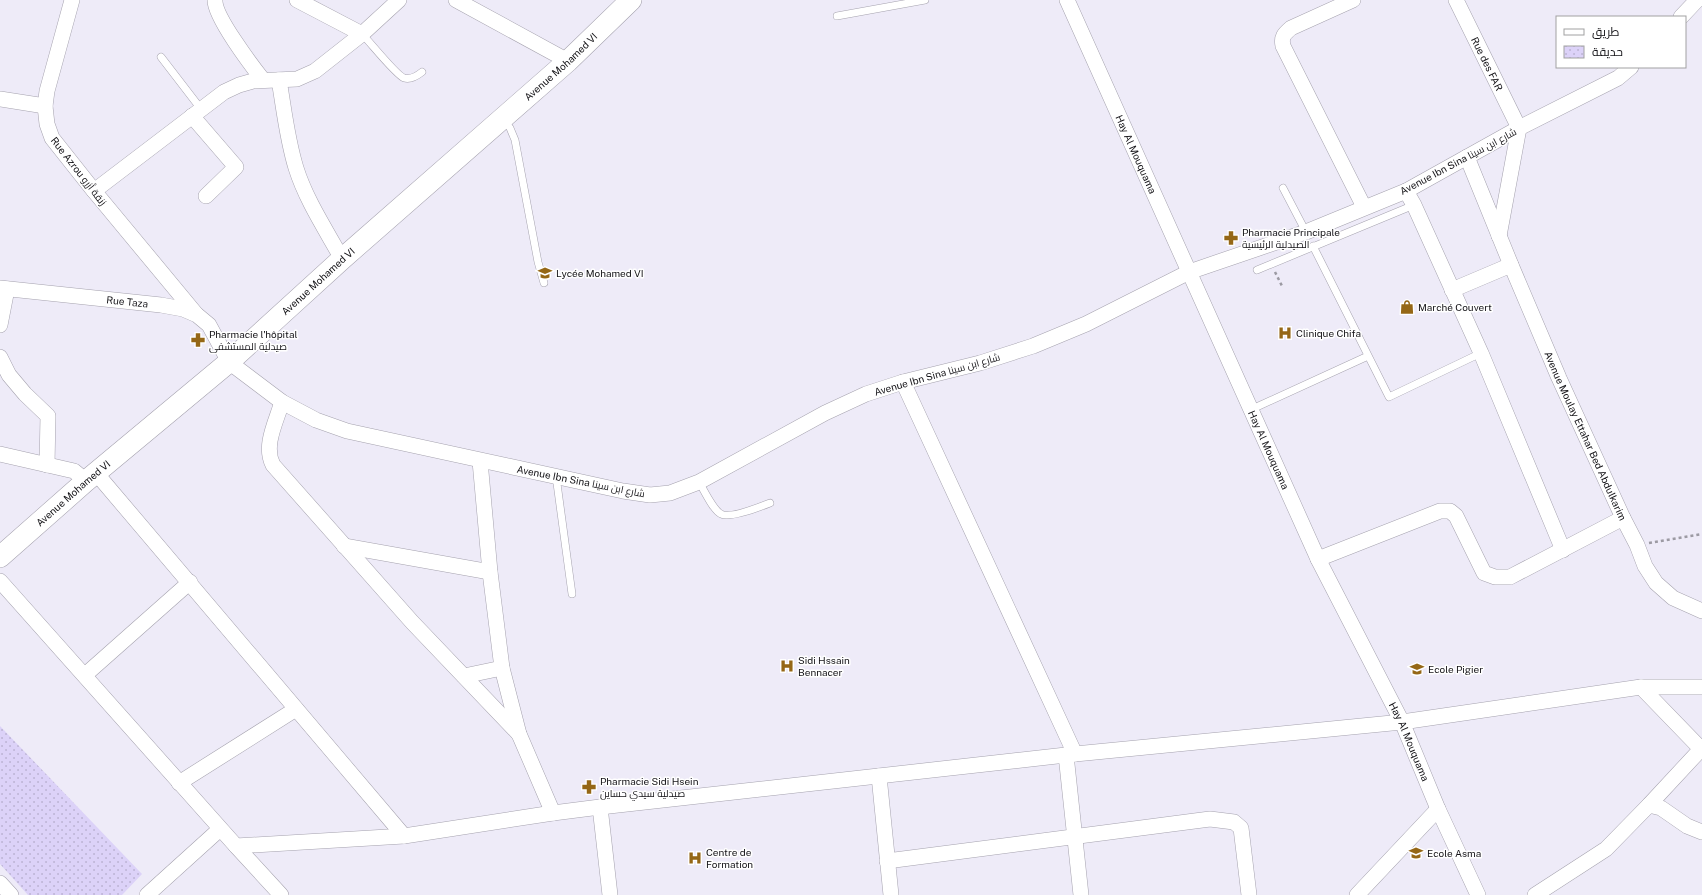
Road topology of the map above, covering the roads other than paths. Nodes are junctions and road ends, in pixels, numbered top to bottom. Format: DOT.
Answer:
graph roads {
  1 [pos="72,0"];
  2 [pos="215,0"];
  3 [pos="297,0"];
  4 [pos="399,0"];
  5 [pos="456,0"];
  6 [pos="630,0"];
  7 [pos="924,0"];
  8 [pos="1067,0"];
  9 [pos="1353,0"];
  10 [pos="1456,0"];
  11 [pos="1697,0"];
  12 [pos="837,16"];
  13 [pos="1682,16"];
  14 [pos="362,34"];
  15 [pos="161,57"];
  16 [pos="568,60"];
  17 [pos="1630,68"];
  18 [pos="422,72"];
  19 [pos="263,80"];
  20 [pos="279,80"];
  21 [pos="0,99"];
  22 [pos="45,106"];
  23 [pos="196,113"];
  24 [pos="502,118"];
  25 [pos="1519,128"];
  26 [pos="1467,157"];
  27 [pos="1283,188"];
  28 [pos="94,191"];
  29 [pos="1406,191"];
  30 [pos="206,196"];
  31 [pos="1414,205"];
  32 [pos="1364,207"];
  33 [pos="1306,232"];
  34 [pos="1499,236"];
  35 [pos="1313,246"];
  36 [pos="342,259"];
  37 [pos="1511,265"];
  38 [pos="1257,270"];
  39 [pos="1189,272"];
  40 [pos="544,283"];
  41 [pos="3,288"];
  42 [pos="1452,290"];
  43 [pos="197,314"];
  44 [pos="0,326"];
  45 [pos="1480,353"];
  46 [pos="1368,356"];
  47 [pos="0,357"];
  48 [pos="229,362"];
  49 [pos="903,382"];
  50 [pos="282,402"];
  51 [pos="1250,410"];
  52 [pos="0,454"];
  53 [pos="480,461"];
  54 [pos="48,465"];
  55 [pos="556,476"];
  56 [pos="91,477"];
  57 [pos="699,482"];
  58 [pos="770,503"];
  59 [pos="1623,518"];
  60 [pos="344,546"];
  61 [pos="1562,550"];
  62 [pos="0,557"];
  63 [pos="1318,559"];
  64 [pos="490,572"];
  65 [pos="0,581"];
  66 [pos="190,582"];
  67 [pos="572,594"];
  68 [pos="1702,611"];
  69 [pos="502,668"];
  70 [pos="85,675"];
  71 [pos="464,676"];
  72 [pos="1641,687"];
  73 [pos="1702,687"];
  74 [pos="296,709"];
  75 [pos="1402,722"];
  76 [pos="519,734"];
  77 [pos="1701,750"];
  78 [pos="1071,755"];
  79 [pos="878,776"];
  80 [pos="179,783"];
  81 [pos="1649,805"];
  82 [pos="600,807"];
  83 [pos="1438,808"];
  84 [pos="553,812"];
  85 [pos="220,829"];
  86 [pos="1702,832"];
  87 [pos="404,836"];
  88 [pos="1075,836"];
  89 [pos="236,846"];
  90 [pos="887,861"];
  91 [pos="0,883"];
  92 [pos="11,895"];
  93 [pos="147,895"];
  94 [pos="281,895"];
  95 [pos="610,895"];
  96 [pos="891,895"];
  97 [pos="1081,895"];
  98 [pos="1249,895"];
  99 [pos="1357,895"];
  100 [pos="1478,895"];
  101 [pos="1535,895"];
  1 -- 22 [label="street, Rue Azrou زنقة أزرو"];
  2 -- 19 [label="street"];
  3 -- 14 [label="street"];
  4 -- 14 [label="street"];
  5 -- 16 [label="street"];
  6 -- 16 [label="main road, Avenue Mohamed VI"];
  7 -- 12 [label="lane"];
  8 -- 39 [label="street, Hay Al Mouquama"];
  9 -- 32 [label="street"];
  10 -- 25 [label="street, Rue des FAR"];
  11 -- 13 [label="street"];
  14 -- 18 [label="lane"];
  14 -- 20 [label="street"];
  15 -- 23 [label="lane"];
  16 -- 24 [label="main road, Avenue Mohamed VI"];
  17 -- 25 [label="street, Avenue Ibn Sina شارع ابن سينا"];
  19 -- 20 [label="street"];
  19 -- 23 [label="street"];
  20 -- 36 [label="street"];
  21 -- 22 [label="street"];
  22 -- 28 [label="street, Rue Azrou زنقة أزرو"];
  23 -- 28 [label="street"];
  23 -- 30 [label="street"];
  24 -- 36 [label="main road, Avenue Mohamed VI"];
  24 -- 40 [label="lane"];
  25 -- 26 [label="street, Avenue Ibn Sina شارع ابن سينا"];
  25 -- 34 [label="street"];
  26 -- 29 [label="street, Avenue Ibn Sina شارع ابن سينا"];
  26 -- 34 [label="street, Avenue Moulay Ettahar Bed Abdulkarim"];
  27 -- 33 [label="lane"];
  28 -- 43 [label="street, Rue Azrou زنقة أزرو"];
  29 -- 31 [label="street"];
  29 -- 32 [label="street, Avenue Ibn Sina شارع ابن سينا"];
  31 -- 35 [label="lane"];
  31 -- 42 [label="street"];
  32 -- 33 [label="street, Avenue Ibn Sina شارع ابن سينا"];
  33 -- 39 [label="street, Avenue Ibn Sina شارع ابن سينا"];
  34 -- 37 [label="street, Avenue Moulay Ettahar Bed Abdulkarim"];
  35 -- 38 [label="lane"];
  35 -- 46 [label="lane"];
  36 -- 48 [label="main road, Avenue Mohamed VI"];
  37 -- 42 [label="street"];
  37 -- 59 [label="street, Avenue Moulay Ettahar Bed Abdulkarim"];
  39 -- 49 [label="street, Avenue Ibn Sina شارع ابن سينا"];
  39 -- 51 [label="street, Hay Al Mouquama"];
  41 -- 43 [label="street, Rue Taza"];
  41 -- 44 [label="street"];
  42 -- 45 [label="street"];
  43 -- 48 [label="street, Rue Taza"];
  45 -- 46 [label="lane"];
  45 -- 61 [label="street"];
  46 -- 51 [label="lane"];
  47 -- 54 [label="street"];
  48 -- 50 [label="street, Avenue Ibn Sina شارع ابن سينا"];
  48 -- 56 [label="main road, Avenue Mohamed VI"];
  49 -- 57 [label="street, Avenue Ibn Sina شارع ابن سينا"];
  49 -- 78 [label="street"];
  50 -- 53 [label="street, Avenue Ibn Sina شارع ابن سينا"];
  50 -- 60 [label="street"];
  51 -- 63 [label="street, Hay Al Mouquama"];
  52 -- 54 [label="street"];
  53 -- 55 [label="street, Avenue Ibn Sina شارع ابن سينا"];
  53 -- 64 [label="street"];
  54 -- 56 [label="street"];
  55 -- 57 [label="street, Avenue Ibn Sina شارع ابن سينا"];
  55 -- 67 [label="lane"];
  56 -- 62 [label="main road, Avenue Mohamed VI"];
  56 -- 66 [label="street"];
  57 -- 58 [label="lane"];
  59 -- 61 [label="street"];
  59 -- 68 [label="street, Avenue Moulay Ettahar Bed Abdulkarim"];
  60 -- 64 [label="street"];
  60 -- 71 [label="street"];
  61 -- 63 [label="street"];
  63 -- 75 [label="street, Hay Al Mouquama"];
  64 -- 69 [label="street"];
  65 -- 70 [label="street"];
  66 -- 70 [label="street"];
  66 -- 74 [label="street"];
  69 -- 71 [label="street"];
  69 -- 76 [label="street"];
  70 -- 80 [label="street"];
  71 -- 76 [label="street"];
  72 -- 73 [label="street"];
  72 -- 75 [label="street"];
  72 -- 77 [label="street"];
  74 -- 80 [label="street"];
  74 -- 87 [label="street"];
  75 -- 78 [label="street"];
  75 -- 83 [label="street, Hay Al Mouquama"];
  76 -- 84 [label="street"];
  77 -- 81 [label="street"];
  78 -- 79 [label="street"];
  78 -- 88 [label="street"];
  79 -- 82 [label="street"];
  79 -- 90 [label="street"];
  80 -- 85 [label="street"];
  81 -- 86 [label="street"];
  81 -- 101 [label="street"];
  82 -- 84 [label="street"];
  82 -- 95 [label="street"];
  83 -- 99 [label="street"];
  83 -- 100 [label="street, Hay Al Mouquama"];
  84 -- 87 [label="street"];
  85 -- 89 [label="street"];
  85 -- 93 [label="street"];
  87 -- 89 [label="street"];
  88 -- 90 [label="street"];
  88 -- 97 [label="street"];
  88 -- 98 [label="street"];
  89 -- 94 [label="street"];
  90 -- 96 [label="street"];
  91 -- 92 [label="street"];
}
